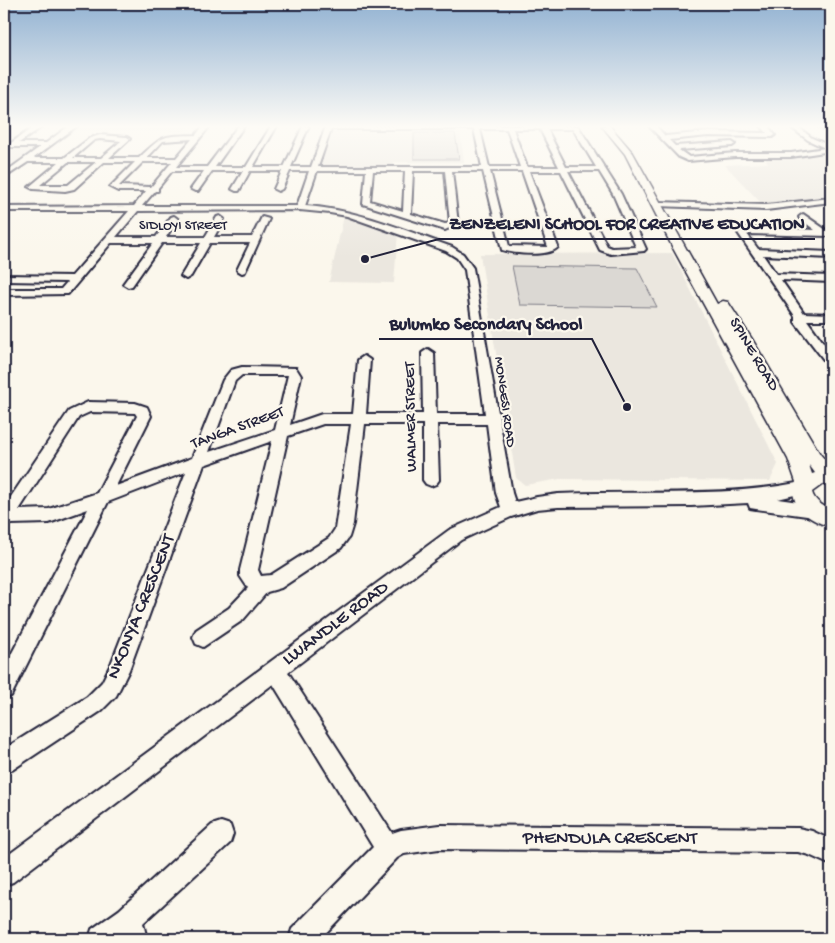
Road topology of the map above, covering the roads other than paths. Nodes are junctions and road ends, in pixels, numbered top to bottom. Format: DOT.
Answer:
graph roads {
  1 [pos="53,170"];
  2 [pos="91,170"];
  3 [pos="130,170"];
  4 [pos="171,170"];
  5 [pos="208,170"];
  6 [pos="247,170"];
  7 [pos="287,170"];
  8 [pos="313,170"];
  9 [pos="370,170"];
  10 [pos="410,170"];
  11 [pos="448,170"];
  12 [pos="486,170"];
  13 [pos="524,170"];
  14 [pos="563,170"];
  15 [pos="603,170"];
  16 [pos="638,170"];
  17 [pos="155,189"];
  18 [pos="195,189"];
  19 [pos="236,189"];
  20 [pos="278,189"];
  21 [pos="831,200"];
  22 [pos="657,204"];
  23 [pos="300,208"];
  24 [pos="4,209"];
  25 [pos="138,209"];
  26 [pos="406,216"];
  27 [pos="220,218"];
  28 [pos="803,218"];
  29 [pos="174,219"];
  30 [pos="265,219"];
  31 [pos="672,232"];
  32 [pos="829,232"];
  33 [pos="110,240"];
  34 [pos="160,240"];
  35 [pos="207,240"];
  36 [pos="256,240"];
  37 [pos="756,252"];
  38 [pos="831,255"];
  39 [pos="242,270"];
  40 [pos="186,276"];
  41 [pos="773,276"];
  42 [pos="4,278"];
  43 [pos="76,279"];
  44 [pos="827,279"];
  45 [pos="128,284"];
  46 [pos="831,289"];
  47 [pos="4,292"];
  48 [pos="801,316"];
  49 [pos="831,317"];
  50 [pos="428,353"];
  51 [pos="830,357"];
  52 [pos="364,360"];
  53 [pos="359,419"];
  54 [pos="430,419"];
  55 [pos="492,420"];
  56 [pos="282,432"];
  57 [pos="198,461"];
  58 [pos="431,480"];
  59 [pos="831,480"];
  60 [pos="831,484"];
  61 [pos="804,486"];
  62 [pos="102,497"];
  63 [pos="714,498"];
  64 [pos="510,510"];
  65 [pos="4,518"];
  66 [pos="825,518"];
  67 [pos="262,585"];
  68 [pos="203,637"];
  69 [pos="275,669"];
  70 [pos="4,689"];
  71 [pos="4,762"];
  72 [pos="221,834"];
  73 [pos="388,849"];
  74 [pos="831,853"];
  75 [pos="4,873"];
  76 [pos="131,929"];
  77 [pos="102,939"];
  78 [pos="302,939"];
  1 -- 2 [label="street"];
  3 -- 17 [label="street"];
  4 -- 17 [label="street"];
  5 -- 18 [label="street"];
  6 -- 19 [label="street"];
  7 -- 20 [label="street"];
  8 -- 23 [label="street"];
  9 -- 26 [label="street"];
  10 -- 26 [label="street"];
  11 -- 26 [label="street"];
  12 -- 13 [label="street"];
  14 -- 15 [label="street"];
  16 -- 22 [label="main road, SPINE ROAD"];
  17 -- 25 [label="street"];
  21 -- 22 [label="street"];
  22 -- 31 [label="main road, SPINE ROAD"];
  23 -- 25 [label="street, MONGESI ROAD"];
  23 -- 55 [label="street, MONGESI ROAD"];
  24 -- 25 [label="street, MONGESI ROAD"];
  25 -- 33 [label="street"];
  27 -- 35 [label="street"];
  28 -- 32 [label="street"];
  29 -- 34 [label="street"];
  30 -- 36 [label="street"];
  31 -- 59 [label="main road, SPINE ROAD"];
  31 -- 61 [label="main road, SPINE ROAD"];
  32 -- 37 [label="street"];
  33 -- 34 [label="street, SIDLOYI STREET"];
  33 -- 43 [label="street"];
  34 -- 35 [label="street, SIDLOYI STREET"];
  34 -- 45 [label="street"];
  35 -- 36 [label="street, SIDLOYI STREET"];
  35 -- 40 [label="street"];
  36 -- 39 [label="street"];
  37 -- 38 [label="street"];
  37 -- 41 [label="street"];
  41 -- 44 [label="street"];
  41 -- 48 [label="street"];
  42 -- 43 [label="street"];
  43 -- 47 [label="street"];
  44 -- 46 [label="street"];
  48 -- 49 [label="street"];
  48 -- 51 [label="street"];
  50 -- 54 [label="street, WALMER STREET"];
  52 -- 53 [label="street"];
  53 -- 54 [label="street, TANGA STREET"];
  53 -- 56 [label="street, TANGA STREET"];
  53 -- 67 [label="street"];
  54 -- 55 [label="street, TANGA STREET"];
  54 -- 58 [label="street, WALMER STREET"];
  55 -- 64 [label="street, MONGESI ROAD"];
  56 -- 57 [label="street, TANGA STREET"];
  56 -- 57 [label="street, NKONYA CRESCENT"];
  56 -- 67 [label="street"];
  57 -- 62 [label="street, TANGA STREET"];
  57 -- 71 [label="street, NKONYA CRESCENT"];
  60 -- 61 [label="main road"];
  61 -- 63 [label="street, LWANDLE ROAD"];
  61 -- 66 [label="main road, SPINE ROAD"];
  62 -- 65 [label="street, TANGA STREET"];
  62 -- 65 [label="street"];
  62 -- 70 [label="street"];
  63 -- 64 [label="street, LWANDLE ROAD"];
  63 -- 66 [label="street, LWANDLE ROAD"];
  64 -- 69 [label="street, LWANDLE ROAD"];
  67 -- 68 [label="street"];
  69 -- 73 [label="street"];
  69 -- 75 [label="street, LWANDLE ROAD"];
  72 -- 76 [label="street"];
  73 -- 74 [label="street, PHENDULA CRESCENT"];
  73 -- 78 [label="street, PHENDULA CRESCENT"];
  76 -- 77 [label="street"];
}
